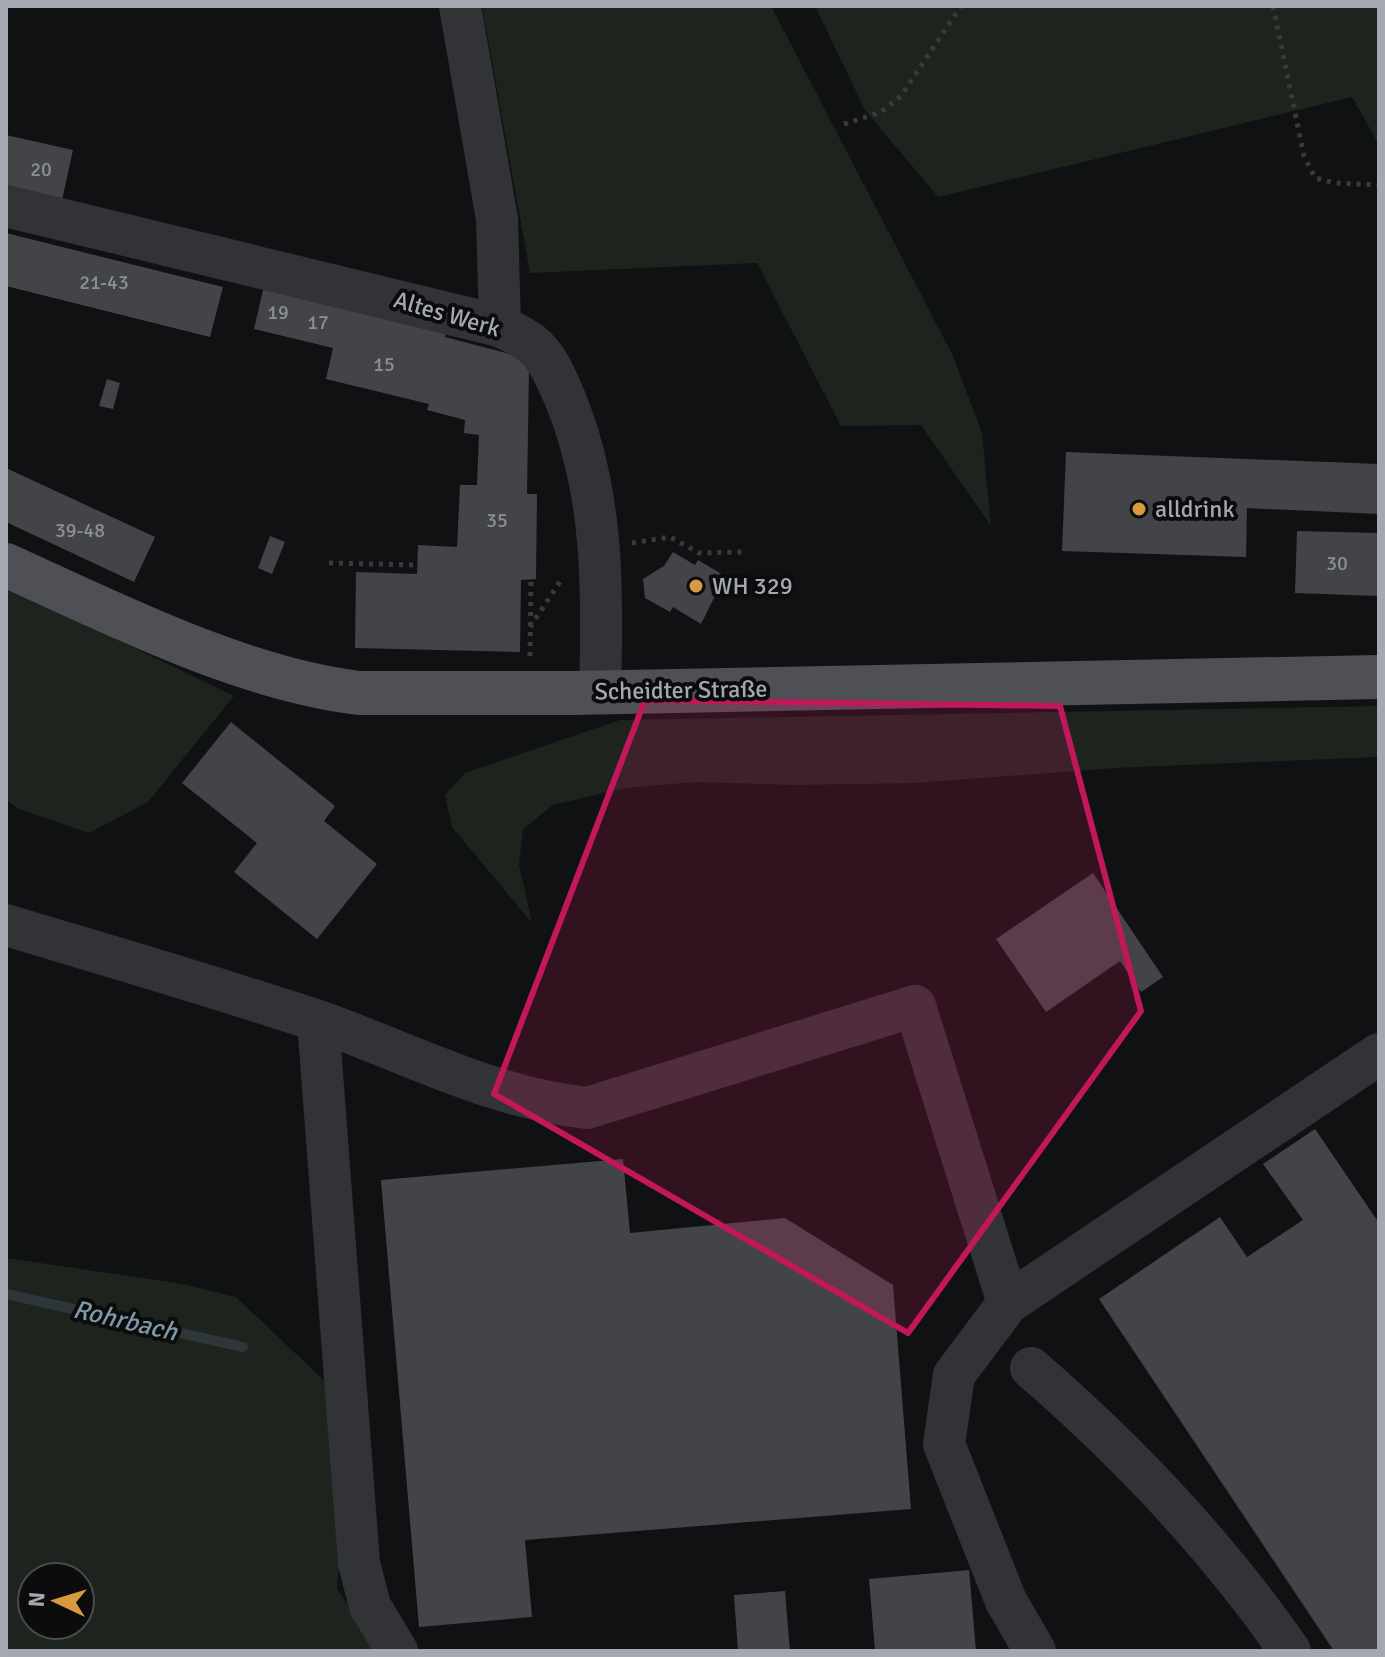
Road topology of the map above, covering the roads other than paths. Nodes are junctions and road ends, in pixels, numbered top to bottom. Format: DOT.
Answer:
graph roads {
  1 [pos="460,6"];
  2 [pos="6,206"];
  3 [pos="500,326"];
  4 [pos="6,565"];
  5 [pos="1379,677"];
  6 [pos="600,692"];
  7 [pos="6,925"];
  8 [pos="318,1021"];
  9 [pos="1379,1054"];
  10 [pos="1008,1303"];
  11 [pos="1031,1368"];
  12 [pos="397,1651"];
  13 [pos="1035,1651"];
  14 [pos="1290,1651"];
  1 -- 3 [label="street"];
  2 -- 3 [label="street, Altes Werk"];
  3 -- 6 [label="street, Altes Werk"];
  4 -- 6 [label="main road, Scheidter Straße"];
  5 -- 6 [label="main road, Scheidter Straße"];
  7 -- 8 [label="street"];
  8 -- 10 [label="street"];
  8 -- 12 [label="street"];
  9 -- 10 [label="street"];
  10 -- 13 [label="street"];
  11 -- 14 [label="street"];
}
